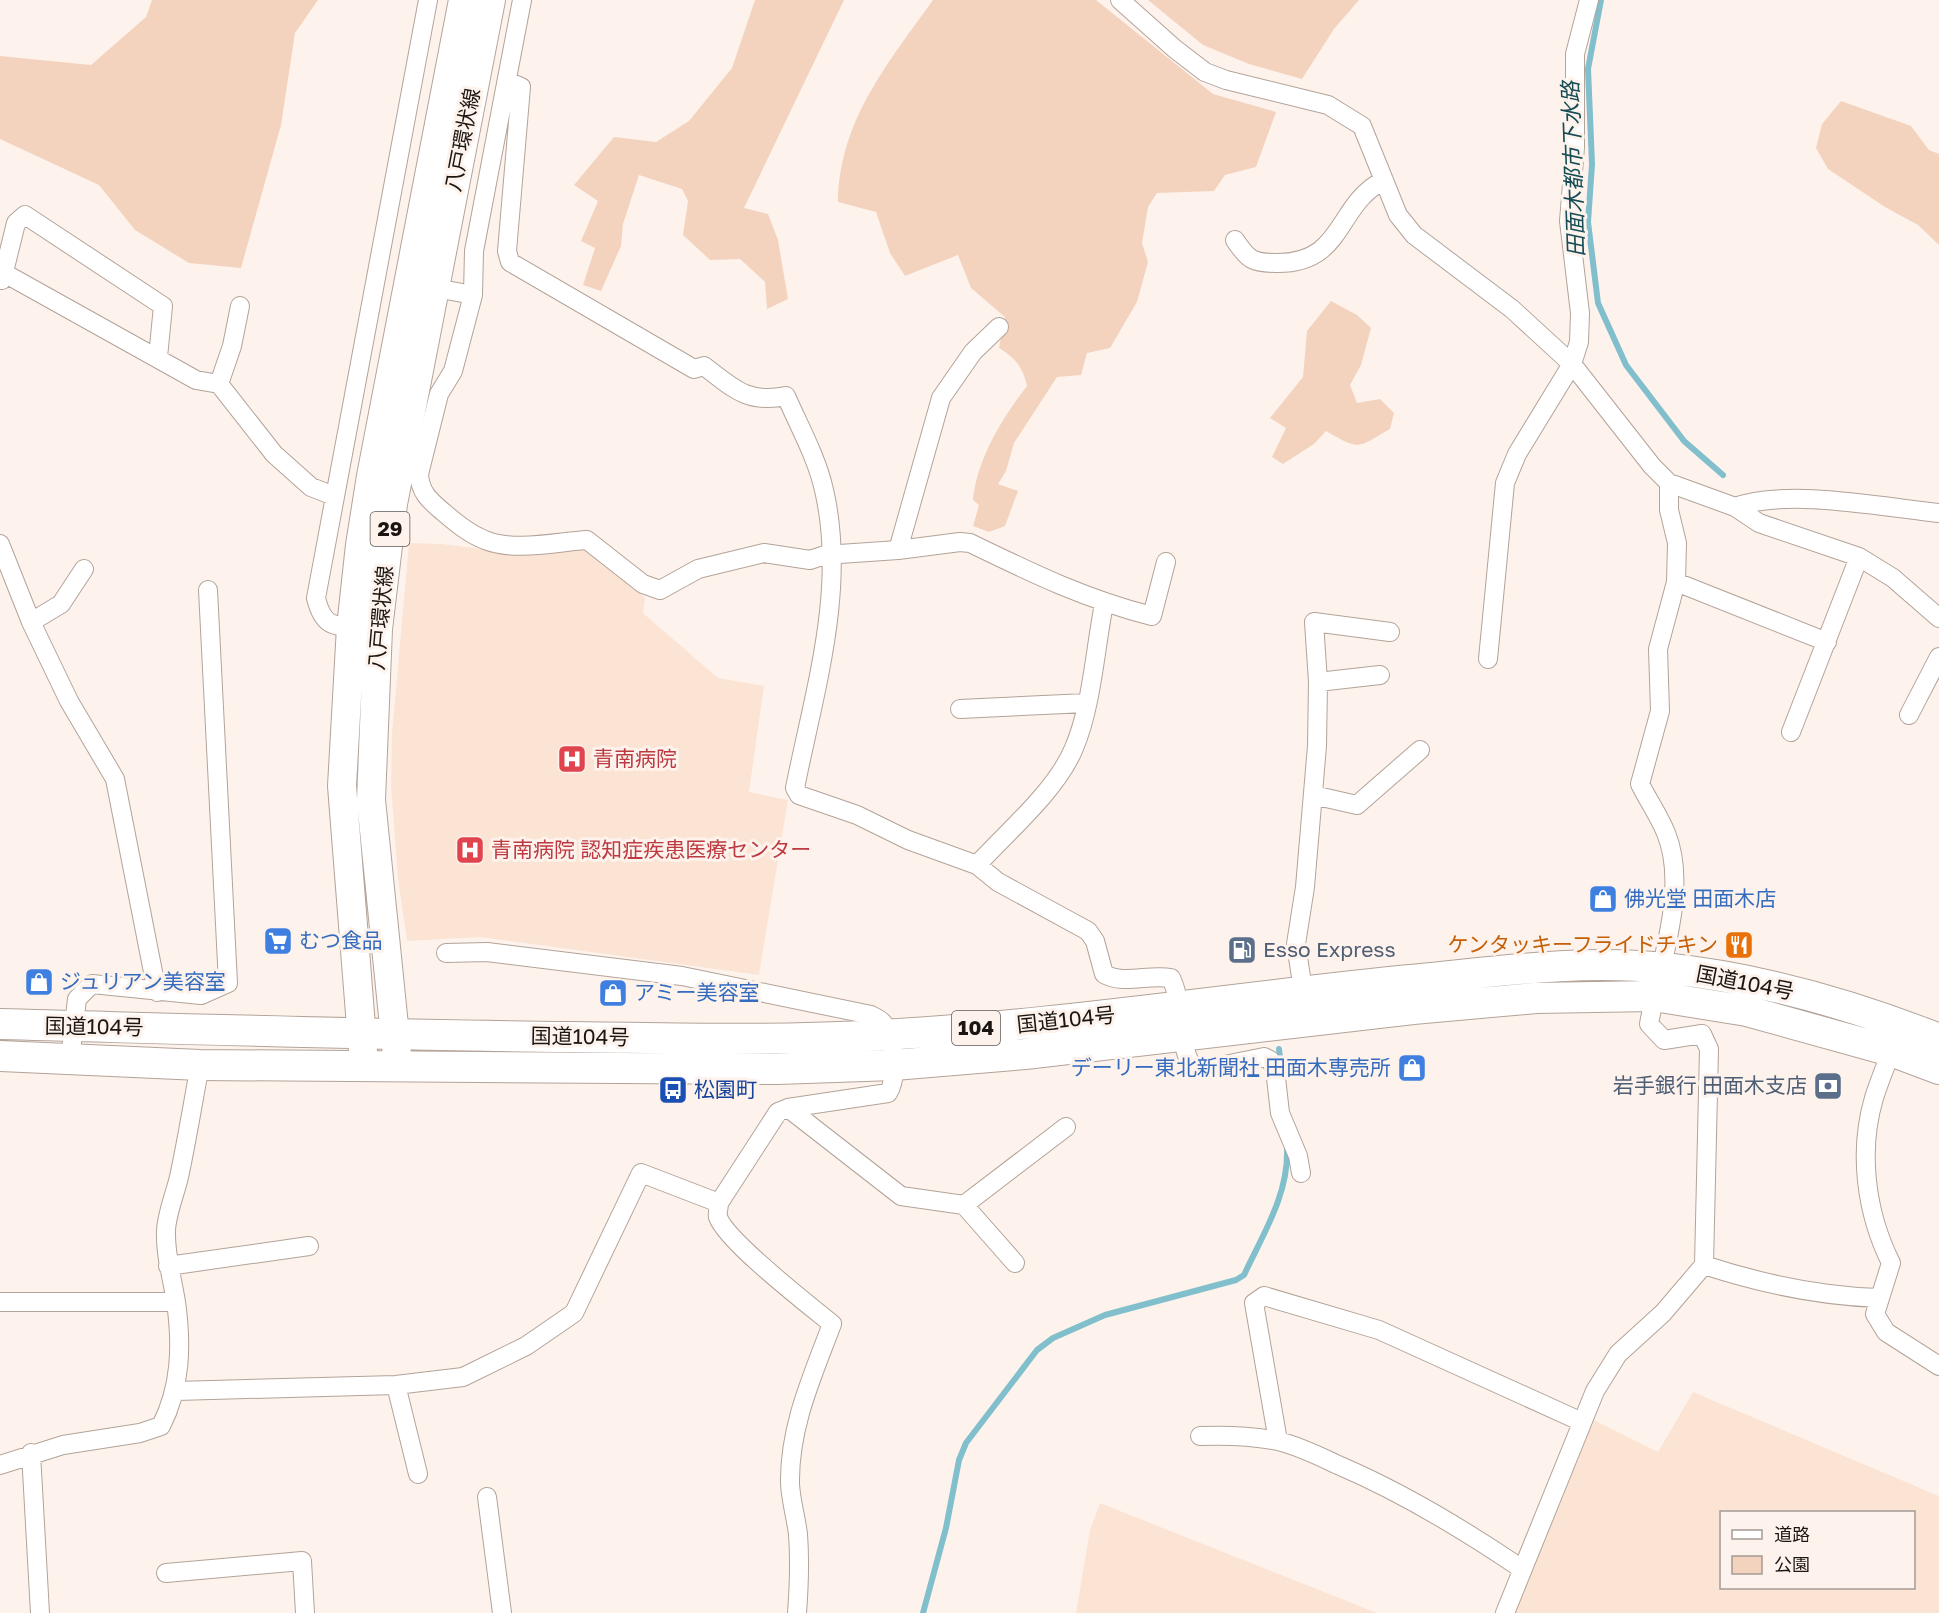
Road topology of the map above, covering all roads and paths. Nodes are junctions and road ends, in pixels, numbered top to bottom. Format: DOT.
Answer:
graph roads {
  1 [pos="428,0"];
  2 [pos="463,0"];
  3 [pos="491,0"];
  4 [pos="522,0"];
  5 [pos="1120,0"];
  6 [pos="1589,0"];
  7 [pos="507,81"];
  8 [pos="1384,180"];
  9 [pos="1235,240"];
  10 [pos="1,275"];
  11 [pos="422,286"];
  12 [pos="473,295"];
  13 [pos="240,306"];
  14 [pos="999,327"];
  15 [pos="158,357"];
  16 [pos="1572,364"];
  17 [pos="219,384"];
  18 [pos="1669,483"];
  19 [pos="334,496"];
  20 [pos="1735,507"];
  21 [pos="1939,513"];
  22 [pos="0,544"];
  23 [pos="898,550"];
  24 [pos="832,554"];
  25 [pos="1859,557"];
  26 [pos="1167,562"];
  27 [pos="84,569"];
  28 [pos="1676,582"];
  29 [pos="208,590"];
  30 [pos="1104,604"];
  31 [pos="1939,618"];
  32 [pos="32,622"];
  33 [pos="365,628"];
  34 [pos="1390,632"];
  35 [pos="1827,642"];
  36 [pos="1939,657"];
  37 [pos="1488,659"];
  38 [pos="1380,675"];
  39 [pos="1318,682"];
  40 [pos="1086,703"];
  41 [pos="960,709"];
  42 [pos="1909,715"];
  43 [pos="1791,732"];
  44 [pos="1420,750"];
  45 [pos="1313,795"];
  46 [pos="977,865"];
  47 [pos="446,953"];
  48 [pos="1660,967"];
  49 [pos="1303,990"];
  50 [pos="157,992"];
  51 [pos="1654,996"];
  52 [pos="1183,1022"];
  53 [pos="0,1024"];
  54 [pos="73,1026"];
  55 [pos="363,1034"];
  56 [pos="889,1034"];
  57 [pos="396,1035"];
  58 [pos="1896,1037"];
  59 [pos="1939,1039"];
  60 [pos="0,1056"];
  61 [pos="70,1059"];
  62 [pos="364,1064"];
  63 [pos="200,1065"];
  64 [pos="398,1065"];
  65 [pos="894,1065"];
  66 [pos="1939,1070"];
  67 [pos="788,1108"];
  68 [pos="1066,1127"];
  69 [pos="1302,1173"];
  70 [pos="719,1203"];
  71 [pos="964,1205"];
  72 [pos="309,1246"];
  73 [pos="1015,1263"];
  74 [pos="1704,1265"];
  75 [pos="168,1266"];
  76 [pos="1879,1298"];
  77 [pos="0,1302"];
  78 [pos="176,1302"];
  79 [pos="1939,1366"];
  80 [pos="396,1385"];
  81 [pos="176,1391"];
  82 [pos="1582,1422"];
  83 [pos="1200,1436"];
  84 [pos="1278,1441"];
  85 [pos="31,1453"];
  86 [pos="0,1465"];
  87 [pos="418,1474"];
  88 [pos="487,1497"];
  89 [pos="1522,1569"];
  90 [pos="166,1573"];
  91 [pos="40,1613"];
  92 [pos="305,1613"];
  93 [pos="502,1613"];
  94 [pos="797,1613"];
  95 [pos="1504,1613"];
  1 -- 19 [label="street"];
  2 -- 11 [label="main road, 八戸環状線 / 29"];
  3 -- 11 [label="main road, 八戸環状線 / 29"];
  4 -- 7 [label="street"];
  5 -- 8 [label="street"];
  6 -- 16 [label="street"];
  7 -- 12 [label="street"];
  7 -- 24 [label="street"];
  8 -- 9 [label="street"];
  8 -- 16 [label="street"];
  10 -- 15 [label="street"];
  10 -- 15 [label="street"];
  11 -- 12 [label="street"];
  11 -- 33 [label="main road, 八戸環状線 / 29"];
  12 -- 24 [label="street"];
  13 -- 17 [label="street"];
  14 -- 23 [label="street"];
  15 -- 17 [label="street"];
  16 -- 18 [label="street"];
  16 -- 37 [label="street"];
  17 -- 19 [label="street"];
  18 -- 20 [label="street"];
  18 -- 28 [label="street"];
  19 -- 33 [label="street"];
  20 -- 21 [label="street"];
  20 -- 25 [label="street"];
  22 -- 32 [label="street"];
  23 -- 24 [label="street"];
  23 -- 30 [label="street"];
  24 -- 46 [label="street"];
  25 -- 31 [label="street"];
  25 -- 35 [label="street"];
  26 -- 30 [label="street"];
  27 -- 32 [label="street"];
  28 -- 35 [label="street"];
  28 -- 48 [label="street"];
  29 -- 50 [label="street"];
  30 -- 40 [label="street"];
  32 -- 50 [label="street"];
  33 -- 55 [label="main road, 八戸環状線 / 29"];
  33 -- 57 [label="main road, 八戸環状線 / 29"];
  34 -- 39 [label="street"];
  35 -- 43 [label="street"];
  36 -- 42 [label="street"];
  38 -- 39 [label="street"];
  39 -- 45 [label="street"];
  40 -- 41 [label="street"];
  40 -- 46 [label="street"];
  44 -- 45 [label="street"];
  45 -- 49 [label="street"];
  46 -- 52 [label="street"];
  47 -- 56 [label="street"];
  48 -- 49 [label="highway, 国道104号 / 104"];
  48 -- 51 [label="street"];
  48 -- 58 [label="highway, 国道104号 / 104"];
  49 -- 52 [label="highway, 国道104号 / 104"];
  50 -- 54 [label="street"];
  51 -- 52 [label="highway, 国道104号 / 104"];
  51 -- 58 [label="highway, 国道104号 / 104"];
  51 -- 74 [label="street"];
  52 -- 56 [label="highway, 国道104号 / 104"];
  52 -- 65 [label="highway, 国道104号 / 104"];
  52 -- 69 [label="street"];
  53 -- 54 [label="highway, 国道104号 / 104"];
  54 -- 55 [label="highway, 国道104号 / 104"];
  54 -- 61 [label="street"];
  55 -- 57 [label="highway, 国道104号 / 104"];
  55 -- 62 [label="main road, 八戸環状線 / 29"];
  56 -- 57 [label="highway, 国道104号 / 104"];
  56 -- 65 [label="street"];
  57 -- 64 [label="main road, 八戸環状線 / 29"];
  58 -- 59 [label="highway, 国道104号 / 104"];
  58 -- 66 [label="highway, 国道104号 / 104"];
  58 -- 76 [label="street"];
  60 -- 61 [label="highway, 国道104号 / 104"];
  61 -- 63 [label="highway, 国道104号 / 104"];
  62 -- 63 [label="highway, 国道104号 / 104"];
  62 -- 64 [label="highway, 国道104号 / 104"];
  63 -- 75 [label="street"];
  64 -- 65 [label="highway, 国道104号 / 104"];
  65 -- 67 [label="street"];
  67 -- 70 [label="street"];
  67 -- 71 [label="street"];
  68 -- 71 [label="street"];
  70 -- 80 [label="street"];
  70 -- 94 [label="street"];
  71 -- 73 [label="street"];
  72 -- 75 [label="street"];
  74 -- 76 [label="street"];
  74 -- 82 [label="street"];
  75 -- 78 [label="street"];
  76 -- 79 [label="street"];
  77 -- 78 [label="street"];
  78 -- 81 [label="street"];
  80 -- 81 [label="street"];
  80 -- 87 [label="street"];
  81 -- 85 [label="street"];
  82 -- 84 [label="street"];
  82 -- 89 [label="street"];
  83 -- 84 [label="street"];
  84 -- 89 [label="street"];
  85 -- 86 [label="street"];
  85 -- 91 [label="street"];
  88 -- 93 [label="street"];
  89 -- 95 [label="street"];
  90 -- 92 [label="street"];
}
